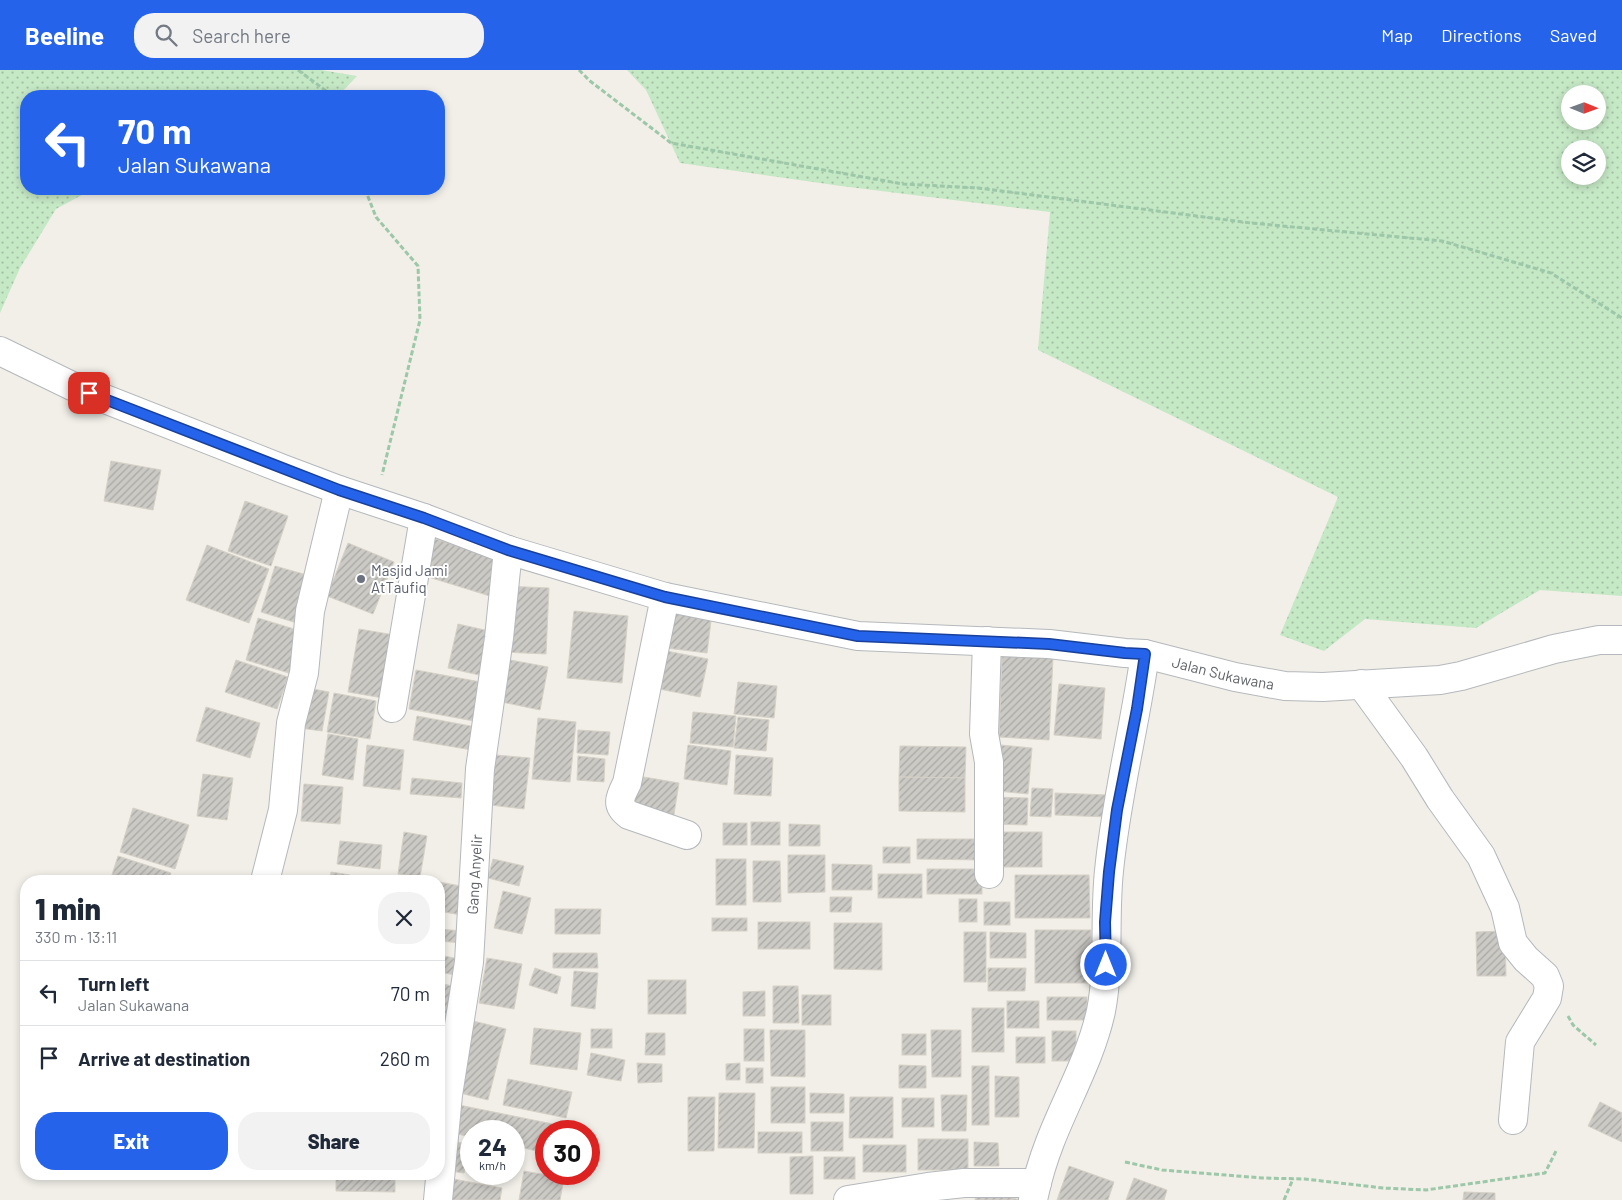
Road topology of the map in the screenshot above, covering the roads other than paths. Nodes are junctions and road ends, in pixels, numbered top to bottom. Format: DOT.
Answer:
graph roads {
  1 [pos="0,351"];
  2 [pos="339,490"];
  3 [pos="424,518"];
  4 [pos="508,550"];
  5 [pos="665,597"];
  6 [pos="1622,640"];
  7 [pos="987,641"];
  8 [pos="1145,654"];
  9 [pos="1360,684"];
  10 [pos="392,708"];
  11 [pos="687,835"];
  12 [pos="989,874"];
  13 [pos="267,875"];
  14 [pos="1513,1120"];
  15 [pos="445,1126"];
  16 [pos="440,1180"];
  17 [pos="1035,1191"];
  18 [pos="438,1200"];
  19 [pos="848,1200"];
  1 -- 2 [label="street, Jalan Sukawana"];
  2 -- 3 [label="street, Jalan Sukawana"];
  2 -- 13 [label="street"];
  3 -- 4 [label="street, Jalan Sukawana"];
  3 -- 10 [label="street"];
  4 -- 5 [label="street, Jalan Sukawana"];
  4 -- 15 [label="street, Gang Anyelir"];
  5 -- 7 [label="street, Jalan Sukawana"];
  5 -- 11 [label="street"];
  6 -- 9 [label="street, Jalan Sukawana"];
  7 -- 8 [label="street, Jalan Sukawana"];
  7 -- 12 [label="street"];
  8 -- 9 [label="street, Jalan Sukawana"];
  8 -- 17 [label="street"];
  9 -- 14 [label="street"];
  16 -- 18 [label="street, Gang Anyelir"];
  17 -- 19 [label="street"];
}
